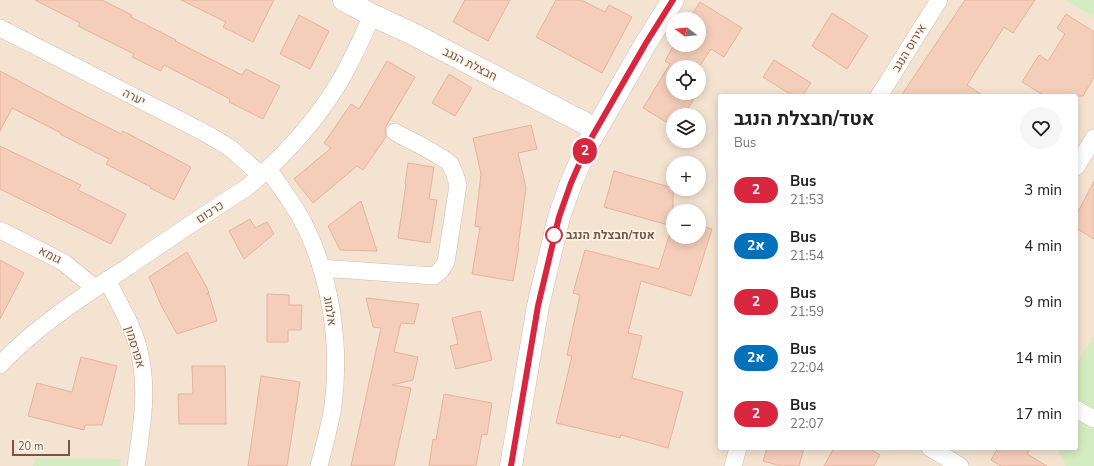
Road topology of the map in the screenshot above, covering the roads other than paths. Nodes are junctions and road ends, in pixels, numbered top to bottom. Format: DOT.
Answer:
graph roads {
  1 [pos="344,0"];
  2 [pos="673,0"];
  3 [pos="939,0"];
  4 [pos="372,15"];
  5 [pos="0,28"];
  6 [pos="881,94"];
  7 [pos="596,129"];
  8 [pos="395,132"];
  9 [pos="1094,138"];
  10 [pos="1078,164"];
  11 [pos="265,172"];
  12 [pos="0,230"];
  13 [pos="321,268"];
  14 [pos="101,284"];
  15 [pos="0,365"];
  16 [pos="1078,410"];
  17 [pos="1094,420"];
  18 [pos="738,450"];
  19 [pos="933,450"];
  20 [pos="136,466"];
  21 [pos="319,466"];
  22 [pos="512,466"];
  23 [pos="734,466"];
  24 [pos="960,466"];
  1 -- 4 [label="street, חבצלת הנגב"];
  2 -- 7 [label="street"];
  3 -- 6 [label="street, אירוס הנגב"];
  4 -- 7 [label="street, חבצלת הנגב"];
  4 -- 11 [label="street, כרכום"];
  5 -- 11 [label="street, יערה"];
  7 -- 22 [label="street"];
  8 -- 13 [label="street"];
  9 -- 10 [label="street"];
  11 -- 13 [label="street, אלמוג"];
  11 -- 14 [label="street, כרכום"];
  12 -- 14 [label="street, גומא"];
  13 -- 21 [label="street, אלמוג"];
  14 -- 15 [label="street, כרכום"];
  14 -- 20 [label="street, אפרסמון"];
  16 -- 17 [label="street"];
  18 -- 23 [label="street"];
  19 -- 24 [label="street"];
}
